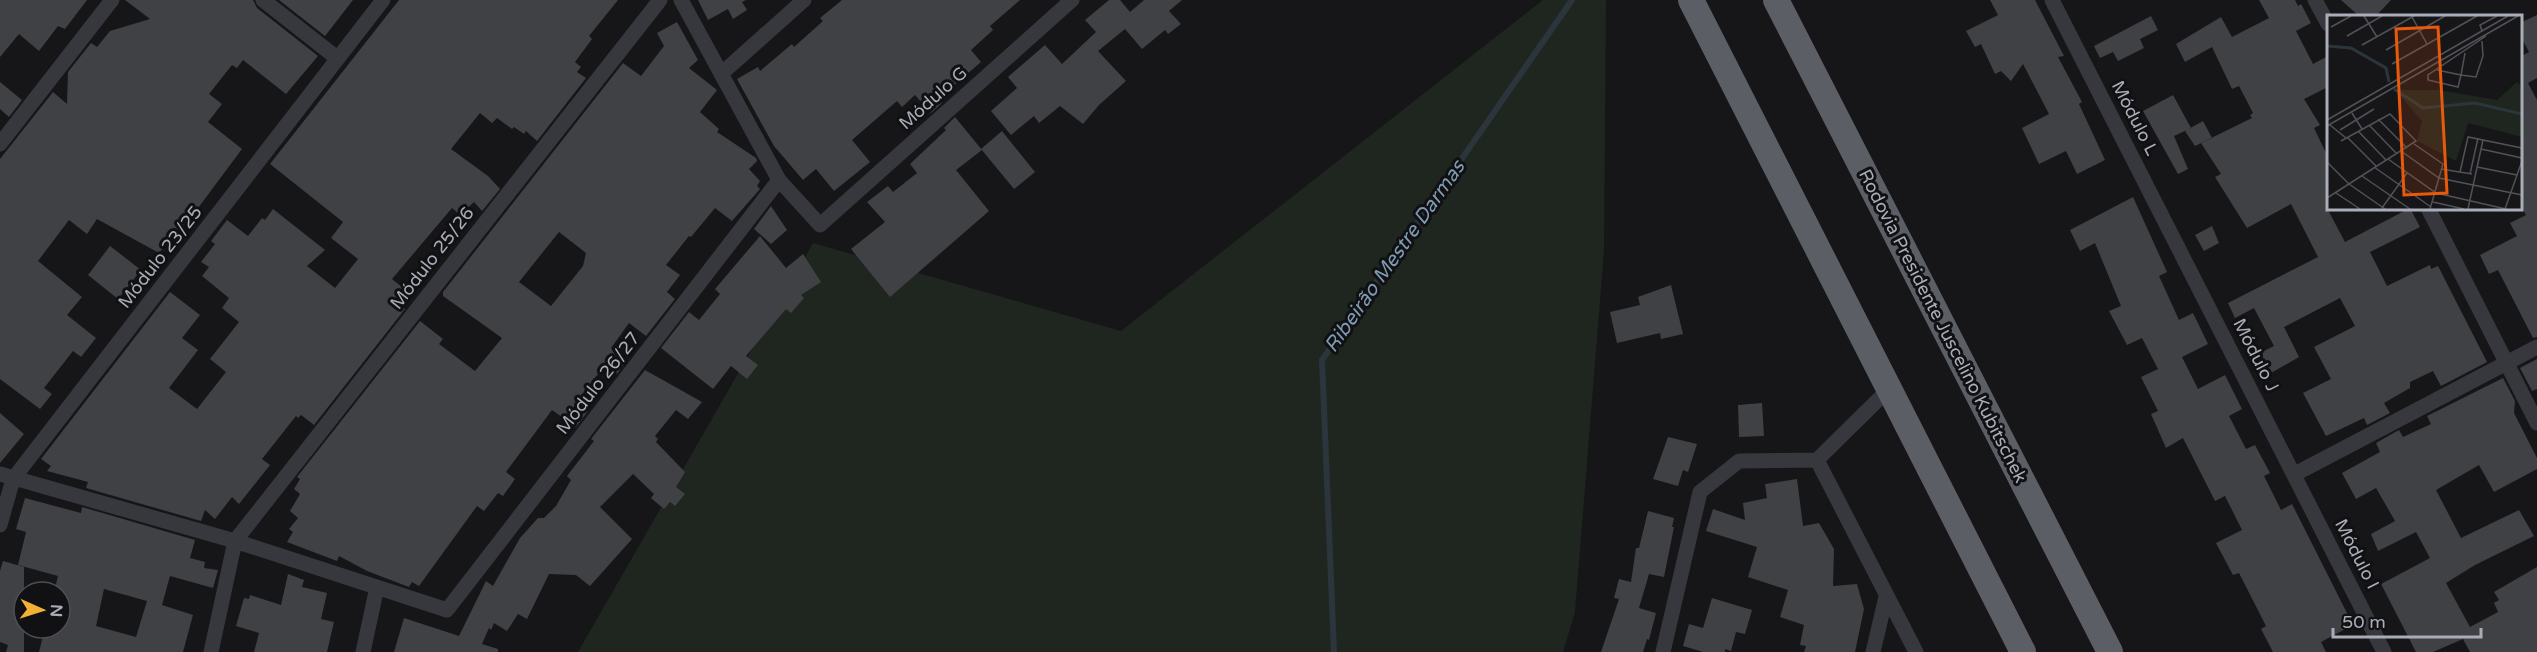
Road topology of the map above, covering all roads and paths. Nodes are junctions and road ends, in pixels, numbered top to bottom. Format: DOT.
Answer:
graph roads {
  1 [pos="112,0"];
  2 [pos="263,0"];
  3 [pos="383,0"];
  4 [pos="660,0"];
  5 [pos="681,0"];
  6 [pos="804,0"];
  7 [pos="1072,0"];
  8 [pos="1691,0"];
  9 [pos="1776,0"];
  10 [pos="2052,0"];
  11 [pos="2315,0"];
  12 [pos="2327,22"];
  13 [pos="337,58"];
  14 [pos="721,74"];
  15 [pos="0,144"];
  16 [pos="778,180"];
  17 [pos="2429,210"];
  18 [pos="2182,255"];
  19 [pos="2537,347"];
  20 [pos="2507,362"];
  21 [pos="1889,389"];
  22 [pos="2537,423"];
  23 [pos="1817,460"];
  24 [pos="2295,474"];
  25 [pos="7,477"];
  26 [pos="0,525"];
  27 [pos="235,541"];
  28 [pos="377,587"];
  29 [pos="1886,597"];
  30 [pos="212,652"];
  31 [pos="363,652"];
  32 [pos="1663,652"];
  33 [pos="1873,652"];
  34 [pos="1916,652"];
  35 [pos="2023,652"];
  36 [pos="2110,652"];
  37 [pos="2384,652"];
  1 -- 15 [label="street"];
  2 -- 13 [label="street"];
  3 -- 13 [label="street, Módulo 23/25"];
  4 -- 27 [label="street, Módulo 25/26"];
  5 -- 14 [label="street"];
  6 -- 14 [label="street"];
  7 -- 16 [label="street, Módulo G"];
  8 -- 21 [label="highway"];
  9 -- 36 [label="highway, Rodovia Presidente Juscelino Kubitschek"];
  10 -- 18 [label="street, Módulo L"];
  11 -- 12 [label="street"];
  13 -- 25 [label="street, Módulo 23/25"];
  14 -- 16 [label="street"];
  16 -- 28 [label="street, Módulo 26/27"];
  17 -- 20 [label="street"];
  18 -- 24 [label="street, Módulo J"];
  19 -- 20 [label="street"];
  20 -- 22 [label="street"];
  20 -- 24 [label="street"];
  21 -- 23 [label="street"];
  21 -- 35 [label="highway"];
  23 -- 29 [label="street"];
  23 -- 32 [label="street"];
  24 -- 37 [label="street, Módulo I"];
  25 -- 26 [label="street"];
  25 -- 27 [label="street"];
  27 -- 28 [label="street"];
  27 -- 30 [label="street"];
  28 -- 31 [label="street"];
  29 -- 33 [label="street"];
  29 -- 34 [label="street"];
}
